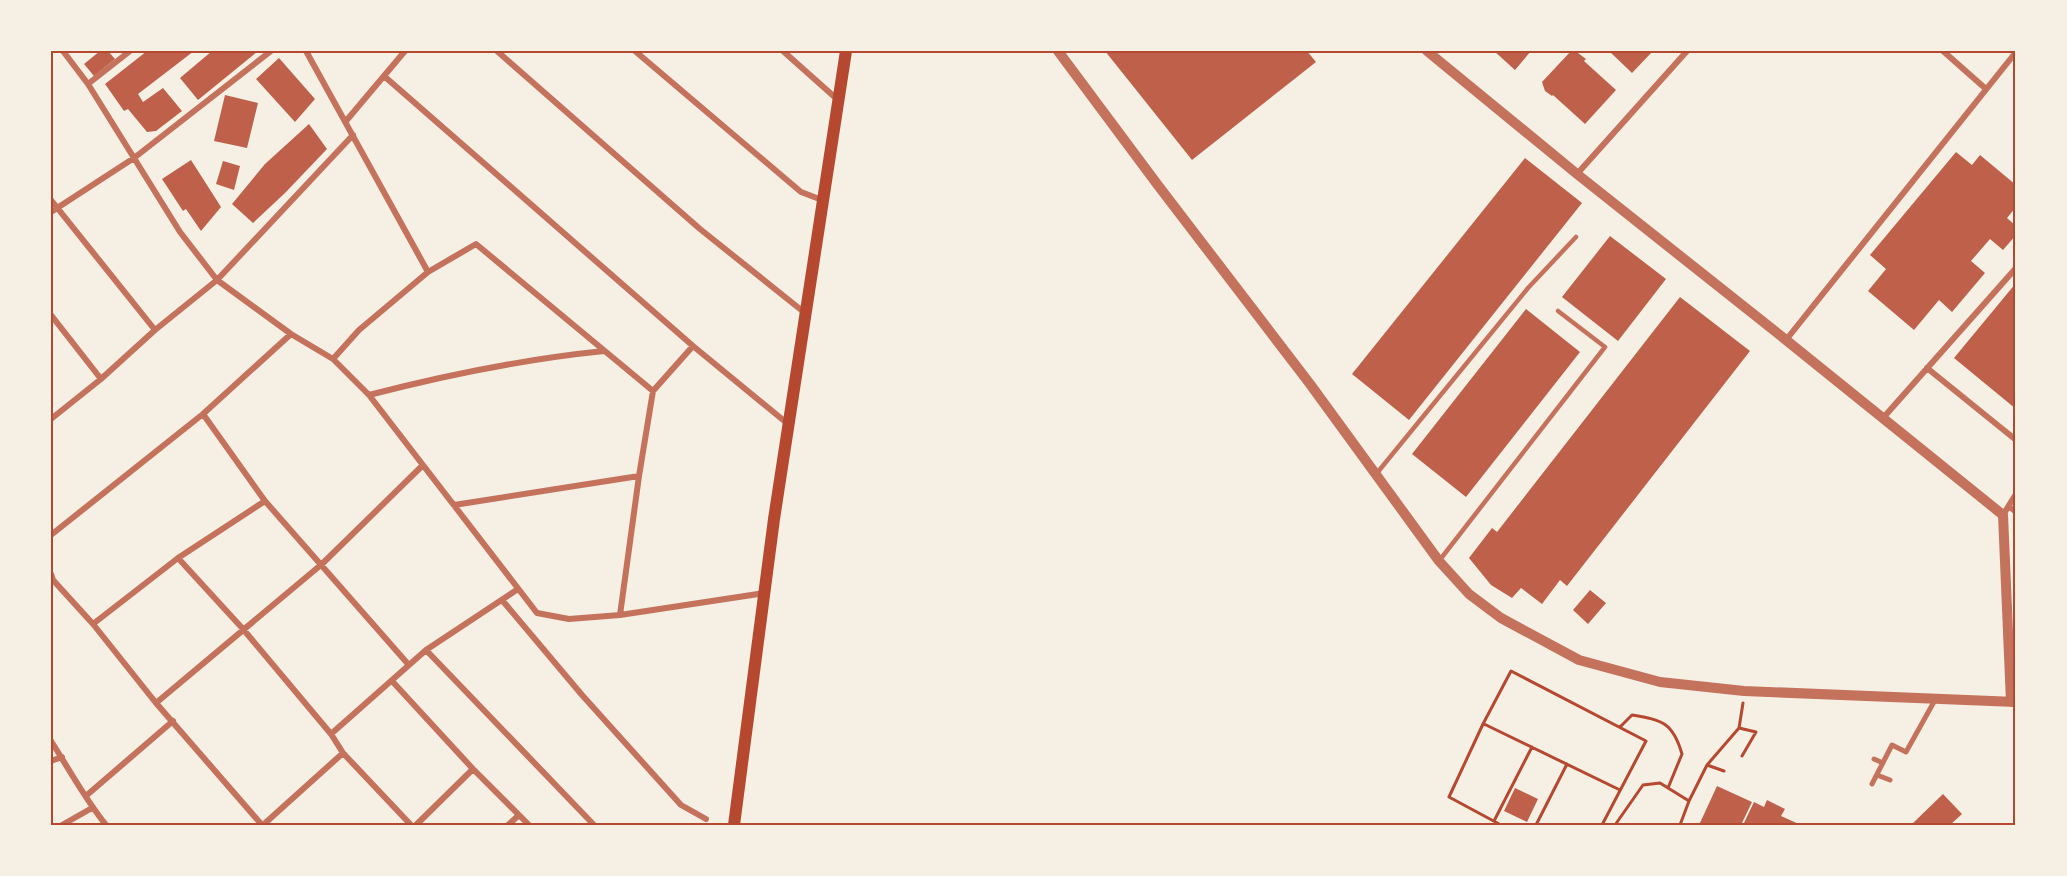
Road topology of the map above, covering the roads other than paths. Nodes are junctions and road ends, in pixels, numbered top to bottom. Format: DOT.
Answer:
graph roads {
  1 [pos="63,51"];
  2 [pos="130,51"];
  3 [pos="272,51"];
  4 [pos="306,51"];
  5 [pos="405,51"];
  6 [pos="497,51"];
  7 [pos="635,51"];
  8 [pos="783,51"];
  9 [pos="846,51"];
  10 [pos="1058,51"];
  11 [pos="1427,51"];
  12 [pos="1687,51"];
  13 [pos="1943,51"];
  14 [pos="2016,52"];
  15 [pos="384,76"];
  16 [pos="88,84"];
  17 [pos="1986,89"];
  18 [pos="838,100"];
  19 [pos="346,121"];
  20 [pos="353,135"];
  21 [pos="134,158"];
  22 [pos="1577,174"];
  23 [pos="51,200"];
  24 [pos="822,200"];
  25 [pos="54,210"];
  26 [pos="1576,237"];
  27 [pos="2016,268"];
  28 [pos="428,272"];
  29 [pos="217,280"];
  30 [pos="1558,311"];
  31 [pos="805,314"];
  32 [pos="51,315"];
  33 [pos="155,330"];
  34 [pos="291,334"];
  35 [pos="1786,340"];
  36 [pos="693,346"];
  37 [pos="604,351"];
  38 [pos="333,359"];
  39 [pos="1927,368"];
  40 [pos="100,379"];
  41 [pos="653,391"];
  42 [pos="369,395"];
  43 [pos="203,414"];
  44 [pos="1883,418"];
  45 [pos="51,419"];
  46 [pos="788,424"];
  47 [pos="2016,440"];
  48 [pos="422,466"];
  49 [pos="639,476"];
  50 [pos="1376,476"];
  51 [pos="2016,494"];
  52 [pos="265,501"];
  53 [pos="454,505"];
  54 [pos="2006,511"];
  55 [pos="2016,512"];
  56 [pos="51,535"];
  57 [pos="178,558"];
  58 [pos="1439,561"];
  59 [pos="322,564"];
  60 [pos="52,578"];
  61 [pos="518,589"];
  62 [pos="765,593"];
  63 [pos="502,600"];
  64 [pos="620,615"];
  65 [pos="93,624"];
  66 [pos="243,629"];
  67 [pos="426,650"];
  68 [pos="408,664"];
  69 [pos="392,681"];
  70 [pos="1935,699"];
  71 [pos="2013,702"];
  72 [pos="156,703"];
  73 [pos="172,721"];
  74 [pos="331,734"];
  75 [pos="51,741"];
  76 [pos="344,753"];
  77 [pos="62,757"];
  78 [pos="1874,759"];
  79 [pos="51,761"];
  80 [pos="1883,763"];
  81 [pos="473,769"];
  82 [pos="1877,774"];
  83 [pos="1890,780"];
  84 [pos="1872,784"];
  85 [pos="87,795"];
  86 [pos="92,808"];
  87 [pos="519,815"];
  88 [pos="706,819"];
  89 [pos="62,825"];
  90 [pos="106,825"];
  91 [pos="263,825"];
  92 [pos="414,825"];
  93 [pos="508,825"];
  94 [pos="529,825"];
  95 [pos="594,825"];
  96 [pos="734,825"];
  1 -- 16 [label="street"];
  2 -- 16 [label="street"];
  3 -- 21 [label="street"];
  4 -- 19 [label="street"];
  5 -- 15 [label="street"];
  6 -- 31 [label="street"];
  7 -- 24 [label="street"];
  8 -- 18 [label="street"];
  9 -- 18 [label="main road"];
  10 -- 50 [label="street"];
  11 -- 22 [label="street"];
  12 -- 22 [label="street"];
  13 -- 17 [label="street"];
  14 -- 17 [label="street"];
  15 -- 19 [label="street"];
  15 -- 36 [label="street"];
  16 -- 21 [label="street"];
  17 -- 35 [label="street"];
  18 -- 24 [label="main road"];
  19 -- 20 [label="street"];
  20 -- 28 [label="street"];
  20 -- 29 [label="street"];
  21 -- 25 [label="street"];
  21 -- 29 [label="street"];
  22 -- 35 [label="street"];
  23 -- 25 [label="street"];
  24 -- 31 [label="main road"];
  25 -- 33 [label="street"];
  26 -- 50 [label="lane"];
  27 -- 39 [label="street"];
  28 -- 37 [label="street"];
  28 -- 38 [label="street"];
  29 -- 33 [label="street"];
  29 -- 34 [label="street"];
  30 -- 58 [label="lane"];
  31 -- 46 [label="main road"];
  32 -- 40 [label="street"];
  33 -- 40 [label="street"];
  34 -- 38 [label="street"];
  34 -- 43 [label="street"];
  35 -- 44 [label="street"];
  36 -- 41 [label="street"];
  36 -- 46 [label="street"];
  37 -- 41 [label="street"];
  37 -- 42 [label="street"];
  38 -- 42 [label="street"];
  39 -- 44 [label="street"];
  39 -- 47 [label="street"];
  40 -- 45 [label="street"];
  41 -- 49 [label="street"];
  42 -- 48 [label="street"];
  43 -- 52 [label="street"];
  43 -- 56 [label="street"];
  44 -- 54 [label="street"];
  46 -- 62 [label="main road"];
  48 -- 53 [label="street"];
  48 -- 59 [label="street"];
  49 -- 53 [label="street"];
  49 -- 64 [label="street"];
  50 -- 58 [label="street"];
  51 -- 54 [label="street"];
  52 -- 57 [label="street"];
  52 -- 59 [label="street"];
  53 -- 61 [label="street"];
  54 -- 55 [label="street"];
  54 -- 71 [label="street"];
  57 -- 65 [label="street"];
  57 -- 66 [label="street"];
  58 -- 70 [label="street"];
  59 -- 66 [label="street"];
  59 -- 68 [label="street"];
  60 -- 65 [label="street"];
  61 -- 63 [label="street"];
  61 -- 64 [label="street"];
  62 -- 64 [label="street"];
  62 -- 96 [label="main road"];
  63 -- 67 [label="street"];
  63 -- 88 [label="street"];
  65 -- 72 [label="street"];
  66 -- 72 [label="street"];
  66 -- 74 [label="street"];
  67 -- 68 [label="street"];
  67 -- 95 [label="street"];
  68 -- 69 [label="street"];
  69 -- 74 [label="street"];
  69 -- 81 [label="street"];
  70 -- 71 [label="street"];
  70 -- 80 [label="street"];
  72 -- 73 [label="street"];
  73 -- 85 [label="street"];
  73 -- 91 [label="street"];
  74 -- 76 [label="street"];
  75 -- 77 [label="street"];
  76 -- 91 [label="street"];
  76 -- 92 [label="street"];
  77 -- 79 [label="street"];
  77 -- 85 [label="street"];
  78 -- 80 [label="street"];
  80 -- 82 [label="street"];
  81 -- 87 [label="street"];
  81 -- 92 [label="street"];
  82 -- 83 [label="street"];
  82 -- 84 [label="street"];
  85 -- 86 [label="street"];
  86 -- 89 [label="street"];
  86 -- 90 [label="street"];
  87 -- 93 [label="street"];
  87 -- 94 [label="street"];
}
